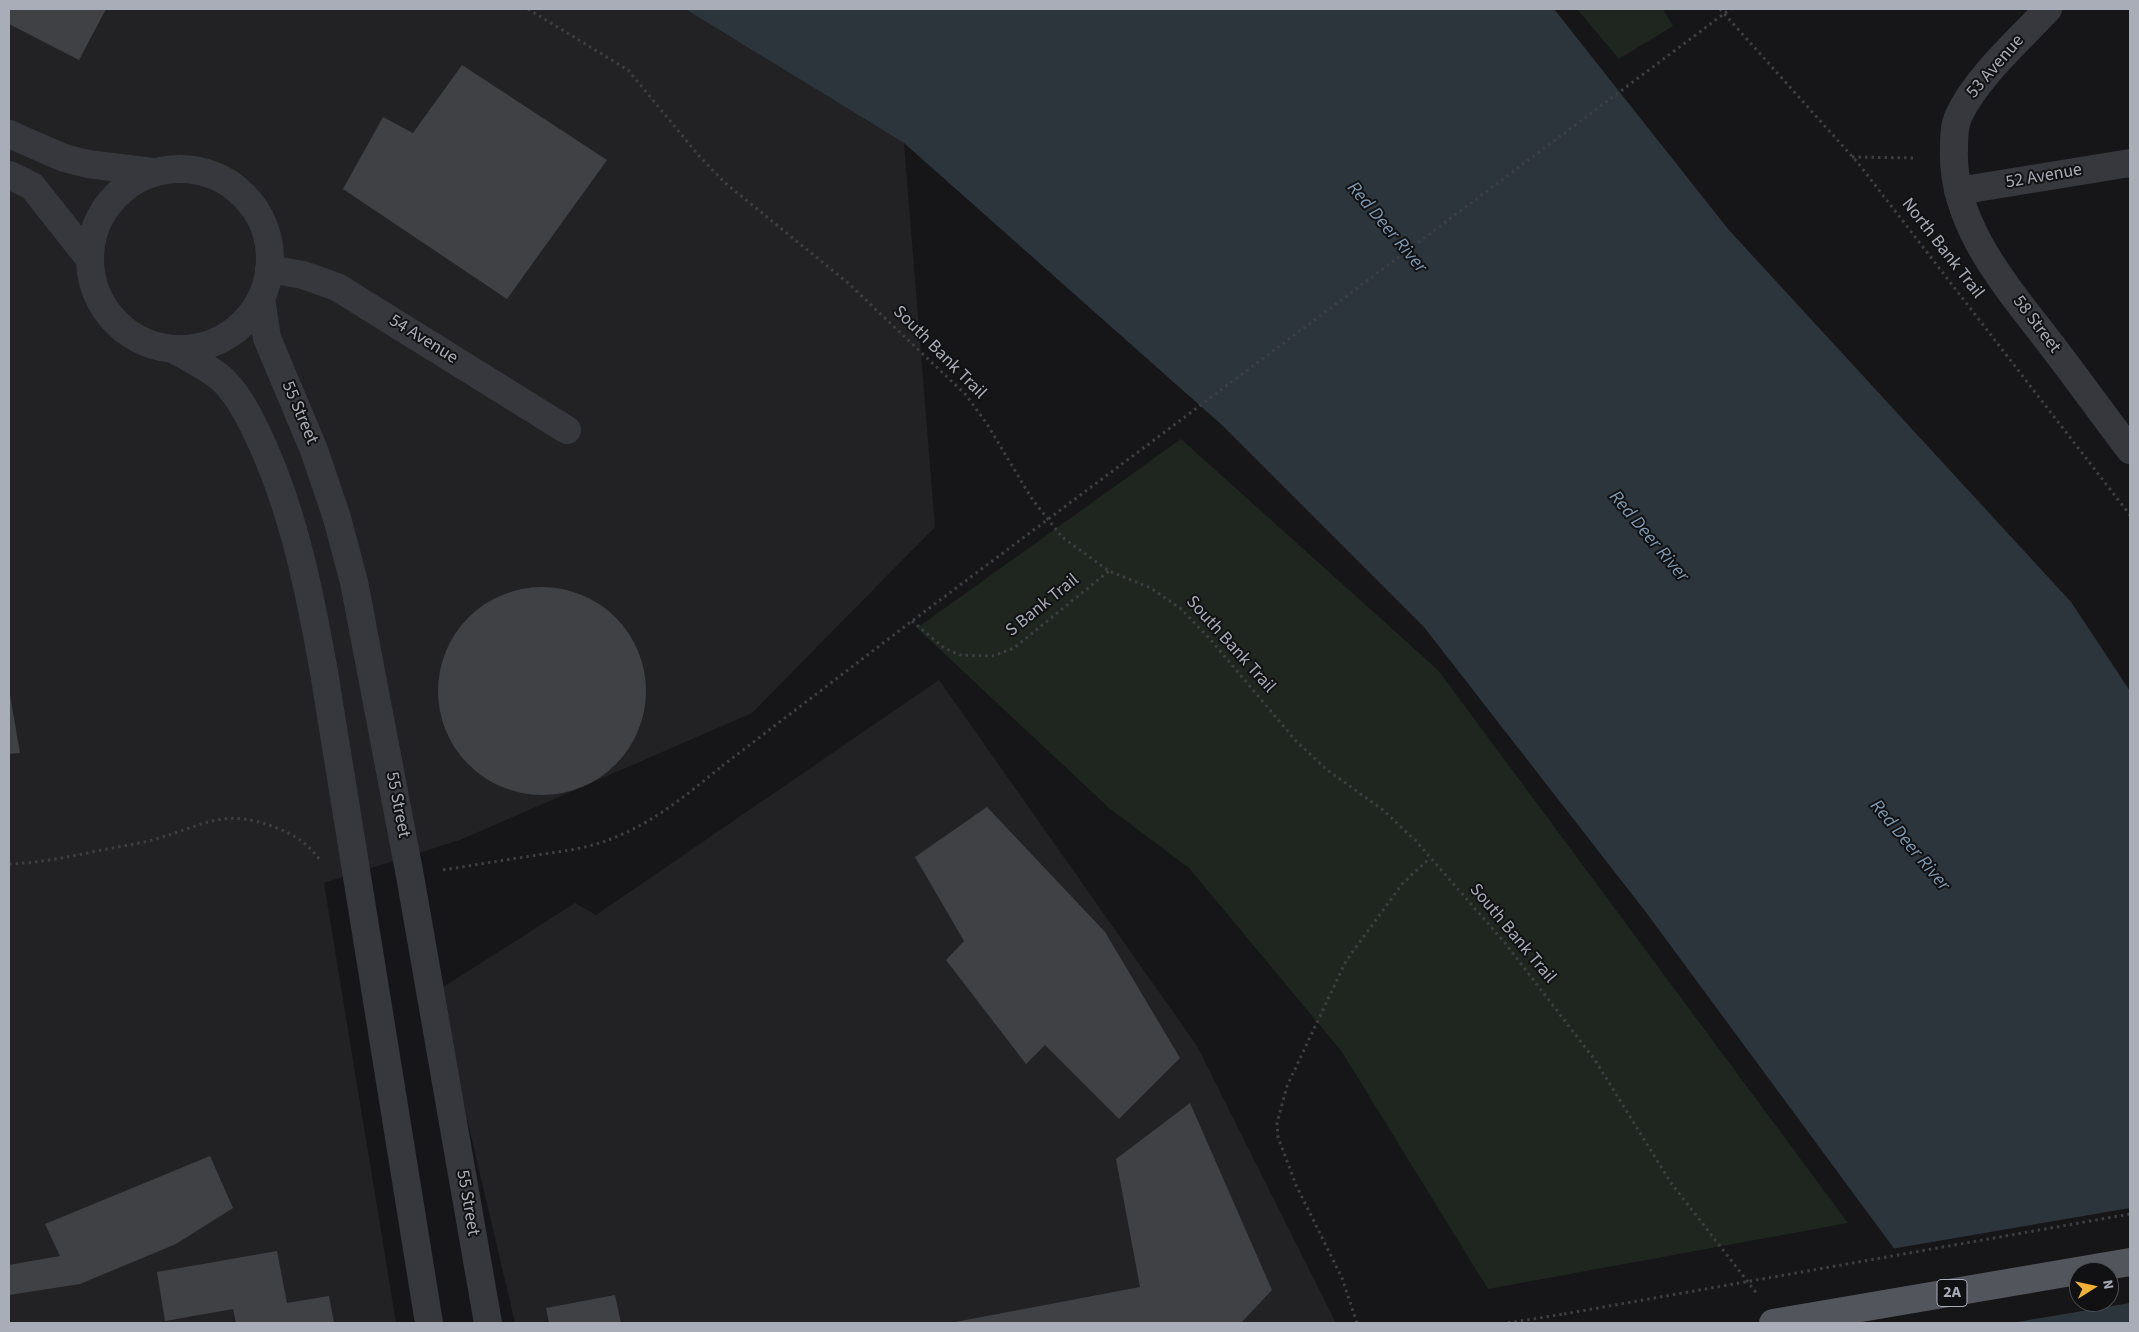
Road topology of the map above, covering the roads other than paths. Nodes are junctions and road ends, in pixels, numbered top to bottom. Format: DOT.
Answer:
graph roads {
  1 [pos="2048,9"];
  2 [pos="9,134"];
  3 [pos="2130,162"];
  4 [pos="152,172"];
  5 [pos="9,175"];
  6 [pos="1958,191"];
  7 [pos="89,258"];
  8 [pos="269,269"];
  9 [pos="261,298"];
  10 [pos="172,349"];
  11 [pos="567,430"];
  12 [pos="2130,450"];
  13 [pos="2130,1262"];
  14 [pos="429,1323"];
  15 [pos="488,1323"];
  16 [pos="1773,1323"];
  1 -- 6 [label="street, 53 Avenue"];
  2 -- 4 [label="street"];
  3 -- 6 [label="street, 52 Avenue"];
  4 -- 7 [label="street"];
  4 -- 8 [label="street"];
  5 -- 7 [label="street"];
  6 -- 12 [label="street, 58 Street"];
  7 -- 10 [label="street"];
  8 -- 9 [label="street"];
  8 -- 11 [label="street, 54 Avenue"];
  9 -- 10 [label="street"];
  9 -- 15 [label="street, 55 Street"];
  10 -- 14 [label="street"];
  13 -- 16 [label="main road, 2A, bridge"];
}
